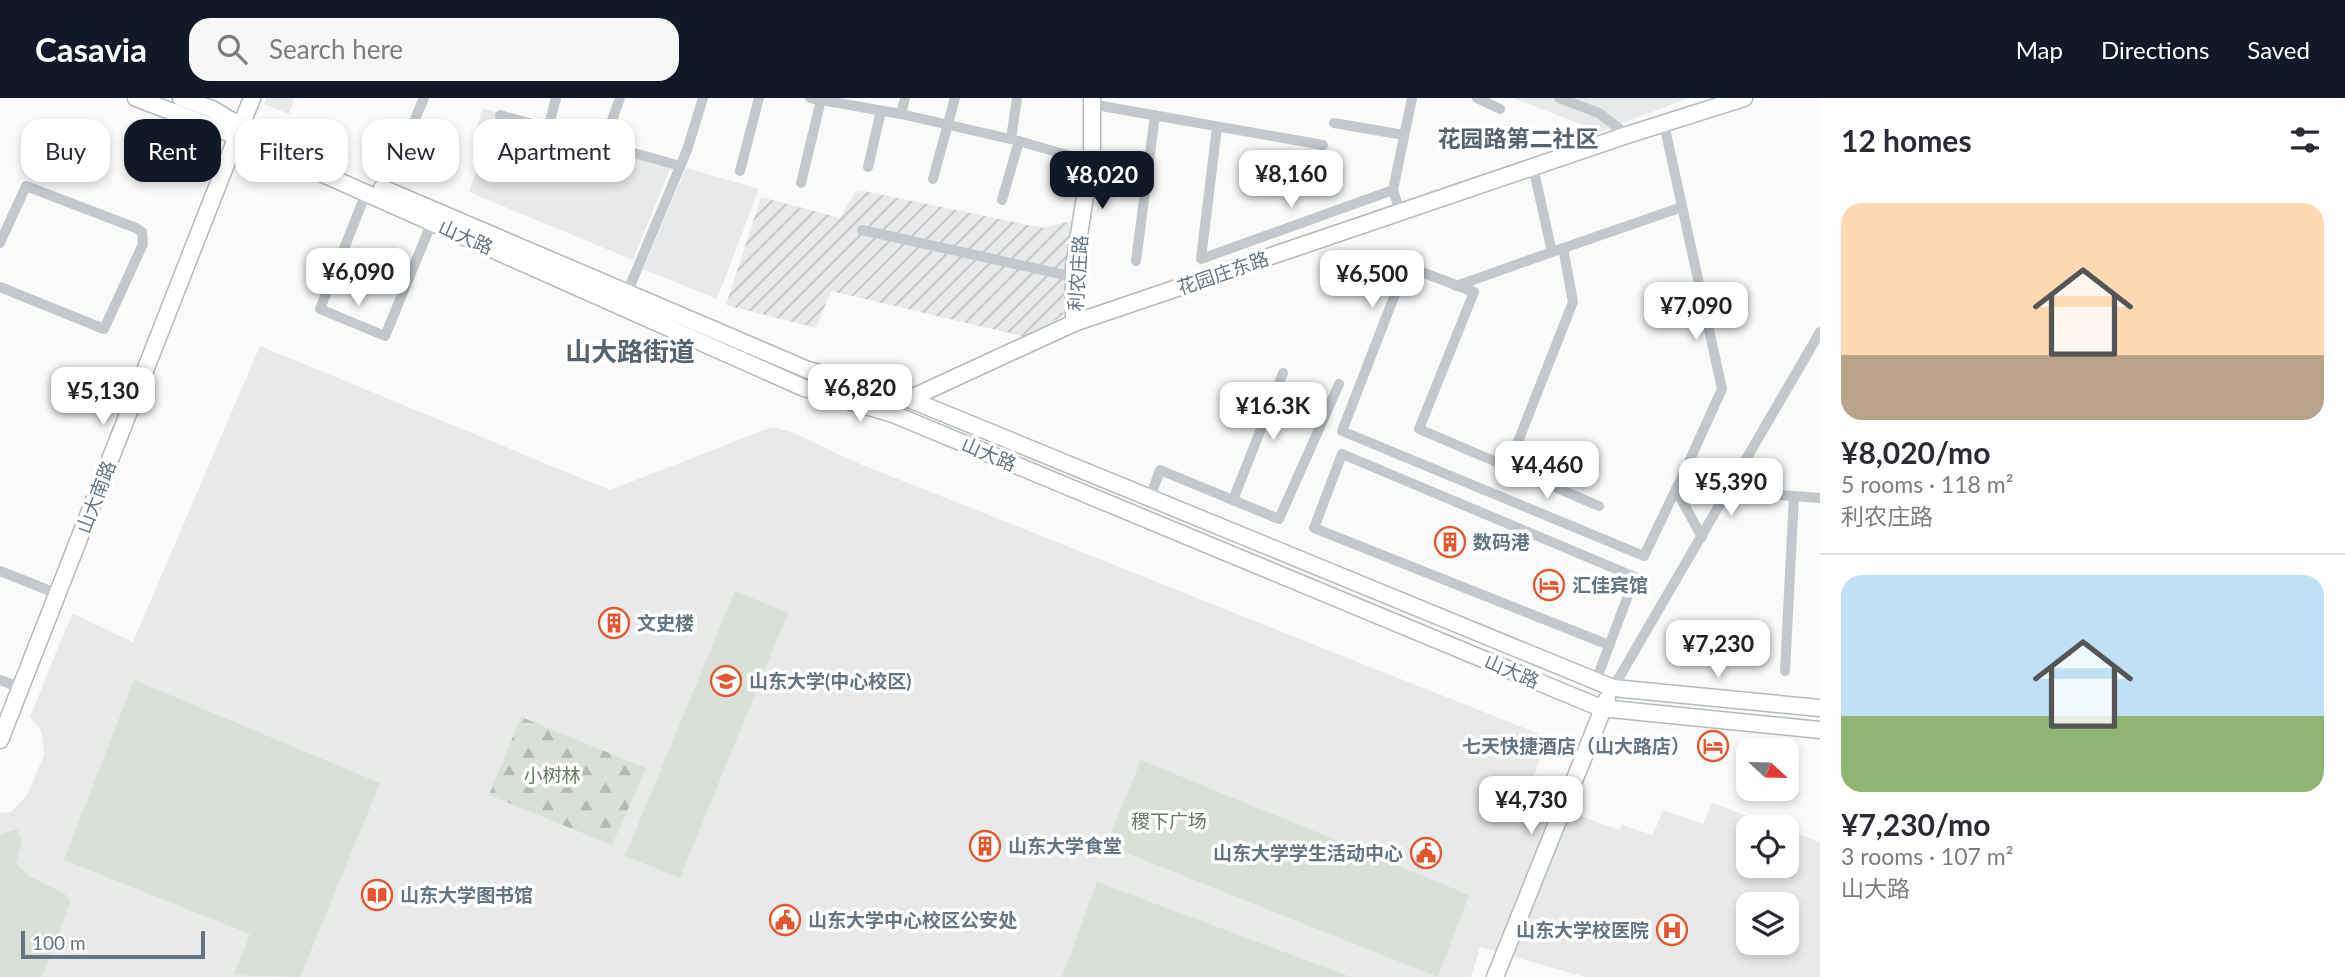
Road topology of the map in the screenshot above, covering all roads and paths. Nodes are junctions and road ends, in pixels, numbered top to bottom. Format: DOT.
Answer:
graph roads {
  1 [pos="136,98"];
  2 [pos="181,98"];
  3 [pos="252,98"];
  4 [pos="424,98"];
  5 [pos="556,98"];
  6 [pos="620,98"];
  7 [pos="703,98"];
  8 [pos="759,98"];
  9 [pos="905,98"];
  10 [pos="955,98"];
  11 [pos="1017,98"];
  12 [pos="1412,98"];
  13 [pos="1477,98"];
  14 [pos="1559,98"];
  15 [pos="1744,98"];
  16 [pos="816,99"];
  17 [pos="839,101"];
  18 [pos="1094,102"];
  19 [pos="1500,109"];
  20 [pos="881,111"];
  21 [pos="901,114"];
  22 [pos="499,115"];
  23 [pos="1154,116"];
  24 [pos="243,119"];
  25 [pos="415,119"];
  26 [pos="513,119"];
  27 [pos="551,119"];
  28 [pos="612,119"];
  29 [pos="1334,123"];
  30 [pos="1664,124"];
  31 [pos="949,125"];
  32 [pos="1217,127"];
  33 [pos="235,129"];
  34 [pos="235,131"];
  35 [pos="1404,135"];
  36 [pos="1627,135"];
  37 [pos="235,140"];
  38 [pos="1015,140"];
  39 [pos="1323,145"];
  40 [pos="635,154"];
  41 [pos="1091,162"];
  42 [pos="680,166"];
  43 [pos="868,167"];
  44 [pos="1533,167"];
  45 [pos="740,171"];
  46 [pos="348,178"];
  47 [pos="933,179"];
  48 [pos="343,182"];
  49 [pos="801,183"];
  50 [pos="1393,190"];
  51 [pos="366,193"];
  52 [pos="1002,200"];
  53 [pos="1682,207"];
  54 [pos="1400,212"];
  55 [pos="432,222"];
  56 [pos="862,230"];
  57 [pos="0,243"];
  58 [pos="1558,250"];
  59 [pos="1136,261"];
  60 [pos="1074,277"];
  61 [pos="1456,286"];
  62 [pos="0,287"];
  63 [pos="627,293"];
  64 [pos="1074,323"];
  65 [pos="1820,332"];
  66 [pos="1283,373"];
  67 [pos="1339,384"];
  68 [pos="909,399"];
  69 [pos="1507,467"];
  70 [pos="1676,490"];
  71 [pos="1729,491"];
  72 [pos="1794,496"];
  73 [pos="1150,498"];
  74 [pos="1820,498"];
  75 [pos="1233,500"];
  76 [pos="1599,506"];
  77 [pos="1702,537"];
  78 [pos="0,571"];
  79 [pos="58,594"];
  80 [pos="1609,645"];
  81 [pos="1600,670"];
  82 [pos="1785,671"];
  83 [pos="0,680"];
  84 [pos="21,688"];
  85 [pos="1613,688"];
  86 [pos="1820,708"];
  87 [pos="1605,709"];
  88 [pos="1820,730"];
  89 [pos="0,740"];
  90 [pos="1495,977"];
  91 [pos="1500,977"];
  1 -- 34 [label="main road, 山大路"];
  2 -- 33 [label="main road, 山大路"];
  3 -- 24 [label="main road, 山大南路"];
  4 -- 25 [label="street"];
  5 -- 27 [label="street"];
  6 -- 28 [label="street"];
  7 -- 42 [label="street"];
  8 -- 45 [label="street"];
  9 -- 21 [label="street"];
  10 -- 31 [label="street"];
  11 -- 38 [label="street"];
  12 -- 35 [label="street"];
  13 -- 19 [label="street"];
  14 -- 36 [label="street"];
  15 -- 30 [label="main road, 花园庄东路"];
  16 -- 17 [label="street"];
  16 -- 49 [label="street"];
  17 -- 20 [label="street"];
  18 -- 23 [label="street"];
  18 -- 41 [label="main road, 利农庄路"];
  20 -- 21 [label="street"];
  20 -- 43 [label="street"];
  21 -- 31 [label="street"];
  22 -- 26 [label="street"];
  23 -- 32 [label="street"];
  23 -- 59 [label="street"];
  29 -- 35 [label="street"];
  30 -- 36 [label="main road, 花园庄东路"];
  30 -- 53 [label="street"];
  31 -- 38 [label="street"];
  31 -- 47 [label="street"];
  32 -- 39 [label="street"];
  32 -- 50 [label="street"];
  35 -- 50 [label="street"];
  36 -- 44 [label="main road, 花园庄东路"];
  37 -- 79 [label="main road, 山大南路"];
  38 -- 41 [label="street"];
  38 -- 52 [label="street"];
  40 -- 42 [label="street"];
  41 -- 60 [label="main road, 利农庄路"];
  42 -- 63 [label="street"];
  44 -- 54 [label="main road, 花园庄东路"];
  44 -- 58 [label="street"];
  46 -- 63 [label="main road, 山大路"];
  48 -- 51 [label="main road, 山大路"];
  50 -- 54 [label="street"];
  51 -- 55 [label="main road, 山大路"];
  51 -- 55 [label="street"];
  53 -- 58 [label="street"];
  53 -- 70 [label="street"];
  54 -- 64 [label="main road, 花园庄东路"];
  55 -- 87 [label="main road, 山大路"];
  56 -- 60 [label="street"];
  57 -- 62 [label="street"];
  58 -- 61 [label="street"];
  58 -- 69 [label="street"];
  60 -- 64 [label="main road, 利农庄路"];
  61 -- 69 [label="street"];
  61 -- 70 [label="street"];
  63 -- 68 [label="main road, 山大路"];
  64 -- 68 [label="main road, 花园庄东路"];
  65 -- 71 [label="street"];
  66 -- 75 [label="street"];
  67 -- 75 [label="street"];
  68 -- 73 [label="main road, 山大路"];
  69 -- 76 [label="street"];
  70 -- 77 [label="street"];
  71 -- 72 [label="street"];
  71 -- 77 [label="street"];
  72 -- 74 [label="street"];
  72 -- 82 [label="street"];
  73 -- 75 [label="street"];
  73 -- 85 [label="main road, 山大路"];
  77 -- 85 [label="street"];
  78 -- 79 [label="street"];
  79 -- 84 [label="main road, 山大南路"];
  80 -- 80 [label="street"];
  80 -- 81 [label="street"];
  83 -- 84 [label="street"];
  84 -- 89 [label="main road, 山大南路"];
  85 -- 86 [label="main road, 山大路"];
  85 -- 87 [label="main road"];
  87 -- 88 [label="main road, 山大路"];
  87 -- 90 [label="main road"];
  87 -- 91 [label="main road"];
}
